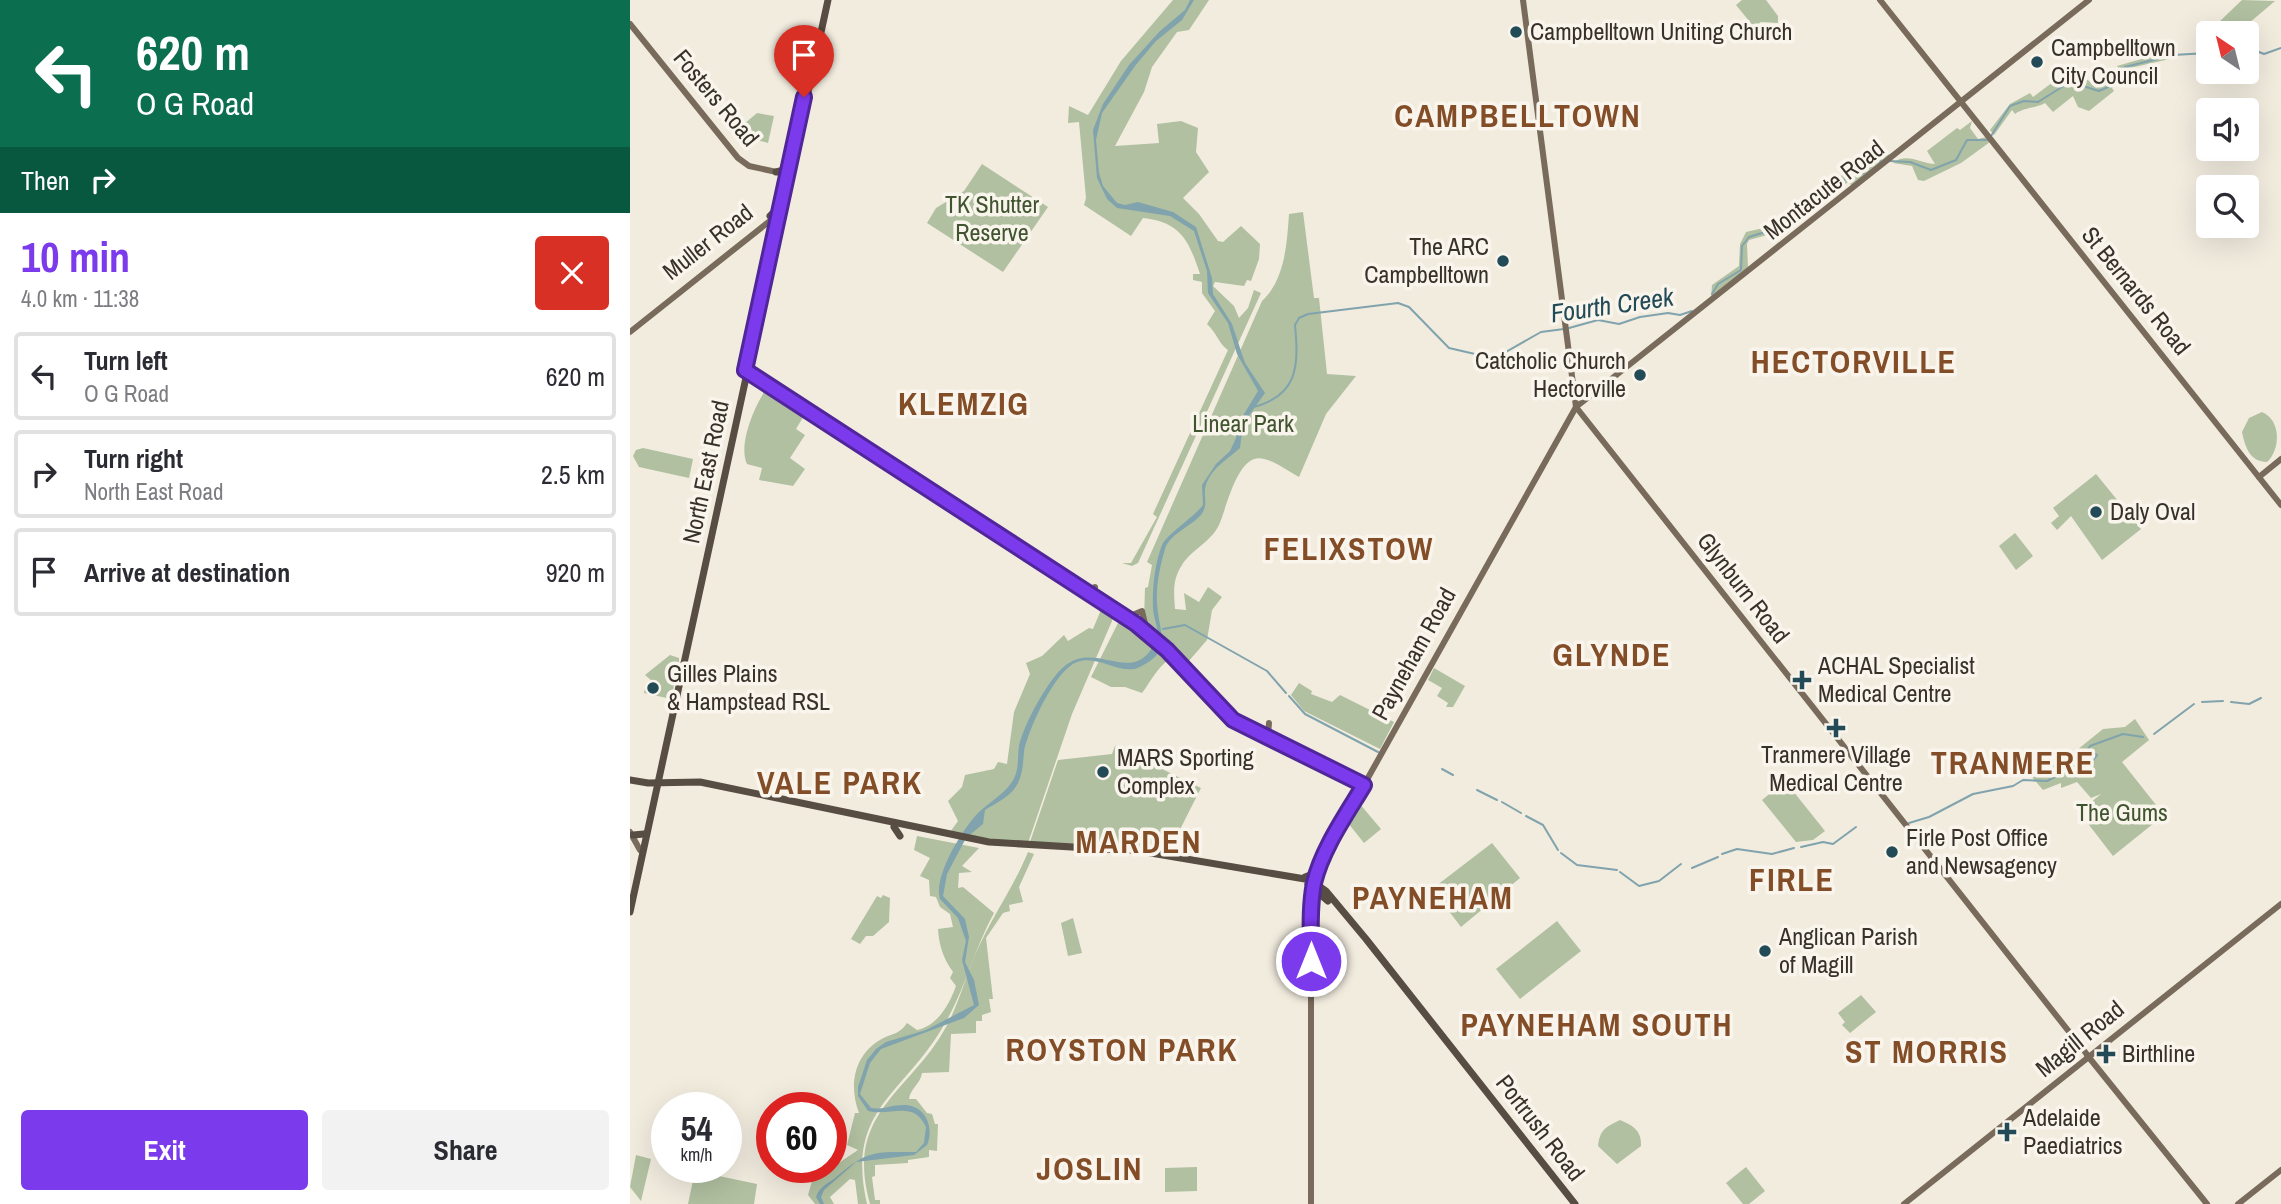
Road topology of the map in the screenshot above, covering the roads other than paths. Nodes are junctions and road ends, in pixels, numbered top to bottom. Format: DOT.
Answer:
graph roads {
  1 [pos="827,0"];
  2 [pos="1521,0"];
  3 [pos="1881,0"];
  4 [pos="2091,0"];
  5 [pos="630,24"];
  6 [pos="1962,102"];
  7 [pos="776,172"];
  8 [pos="787,174"];
  9 [pos="778,216"];
  10 [pos="630,330"];
  11 [pos="746,371"];
  12 [pos="1584,403"];
  13 [pos="1576,410"];
  14 [pos="2281,459"];
  15 [pos="1541,468"];
  16 [pos="2260,476"];
  17 [pos="2281,503"];
  18 [pos="1092,589"];
  19 [pos="1115,608"];
  20 [pos="1125,614"];
  21 [pos="1137,623"];
  22 [pos="1146,628"];
  23 [pos="1155,636"];
  24 [pos="1409,709"];
  25 [pos="672,712"];
  26 [pos="1269,723"];
  27 [pos="1265,734"];
  28 [pos="1848,751"];
  29 [pos="1850,759"];
  30 [pos="1318,761"];
  31 [pos="661,771"];
  32 [pos="1370,774"];
  33 [pos="1356,778"];
  34 [pos="630,781"];
  35 [pos="670,781"];
  36 [pos="656,784"];
  37 [pos="1366,784"];
  38 [pos="1891,793"];
  39 [pos="1888,802"];
  40 [pos="857,814"];
  41 [pos="903,819"];
  42 [pos="909,826"];
  43 [pos="894,827"];
  44 [pos="632,834"];
  45 [pos="644,834"];
  46 [pos="900,836"];
  47 [pos="955,840"];
  48 [pos="642,848"];
  49 [pos="1319,873"];
  50 [pos="1314,888"];
  51 [pos="630,896"];
  52 [pos="2281,904"];
  53 [pos="630,912"];
  54 [pos="2058,1018"];
  55 [pos="2086,1053"];
  56 [pos="2281,1170"];
  57 [pos="1311,1204"];
  58 [pos="1574,1204"];
  59 [pos="1904,1204"];
  60 [pos="2207,1204"];
  61 [pos="2238,1204"];
  1 -- 8 [label="highway, North East Road"];
  2 -- 13 [label="main road"];
  3 -- 6 [label="main road, St Bernards Road"];
  4 -- 6 [label="main road, Montacute Road"];
  5 -- 7 [label="main road, Fosters Road"];
  6 -- 12 [label="main road, Montacute Road"];
  6 -- 16 [label="main road, St Bernards Road"];
  7 -- 8 [label="highway"];
  8 -- 9 [label="highway, North East Road"];
  9 -- 10 [label="main road, Muller Road"];
  9 -- 11 [label="highway, North East Road"];
  11 -- 18 [label="main road"];
  11 -- 25 [label="highway, North East Road"];
  12 -- 13 [label="main road, Montacute Road"];
  12 -- 13 [label="main road"];
  13 -- 15 [label="main road, Payneham Road"];
  13 -- 15 [label="main road, Payneham Road"];
  13 -- 28 [label="main road, Glynburn Road"];
  13 -- 29 [label="main road, Glynburn Road"];
  14 -- 16 [label="main road"];
  15 -- 24 [label="main road, Payneham Road"];
  16 -- 17 [label="main road, St Bernards Road"];
  18 -- 19 [label="main road"];
  18 -- 19 [label="main road"];
  19 -- 20 [label="main road"];
  20 -- 21 [label="main road"];
  20 -- 22 [label="main road"];
  21 -- 22 [label="main road"];
  21 -- 23 [label="main road"];
  22 -- 23 [label="main road"];
  23 -- 27 [label="main road"];
  24 -- 32 [label="main road, Payneham Road"];
  24 -- 37 [label="main road, Payneham Road"];
  25 -- 31 [label="highway, North East Road"];
  25 -- 36 [label="highway, North East Road"];
  26 -- 27 [label="main road"];
  27 -- 30 [label="main road"];
  28 -- 29 [label="main road"];
  28 -- 39 [label="main road, Glynburn Road"];
  29 -- 54 [label="main road, Glynburn Road"];
  30 -- 33 [label="main road"];
  30 -- 37 [label="main road"];
  31 -- 35 [label="highway"];
  31 -- 36 [label="highway, North East Road"];
  32 -- 33 [label="main road"];
  32 -- 37 [label="main road, Payneham Road"];
  33 -- 37 [label="main road"];
  34 -- 36 [label="highway"];
  35 -- 36 [label="highway"];
  35 -- 40 [label="highway"];
  36 -- 40 [label="highway"];
  36 -- 45 [label="highway, North East Road"];
  36 -- 48 [label="highway, North East Road"];
  37 -- 49 [label="main road, Payneham Road"];
  38 -- 39 [label="main road"];
  39 -- 54 [label="main road, Glynburn Road"];
  40 -- 42 [label="highway"];
  40 -- 43 [label="highway"];
  41 -- 42 [label="highway"];
  42 -- 47 [label="highway"];
  43 -- 46 [label="highway"];
  43 -- 47 [label="highway"];
  44 -- 45 [label="highway"];
  44 -- 48 [label="main road"];
  45 -- 48 [label="highway, North East Road"];
  47 -- 50 [label="highway"];
  48 -- 51 [label="highway, North East Road"];
  48 -- 53 [label="highway, North East Road"];
  49 -- 50 [label="highway, Portrush Road"];
  49 -- 50 [label="main road, Payneham Road"];
  49 -- 50 [label="highway"];
  50 -- 57 [label="main road, Payneham Road"];
  50 -- 58 [label="highway, Portrush Road"];
  52 -- 55 [label="main road, Magill Road"];
  54 -- 55 [label="main road, Glynburn Road"];
  55 -- 59 [label="main road, Magill Road"];
  55 -- 60 [label="main road, Glynburn Road"];
  56 -- 61 [label="main road"];
}
